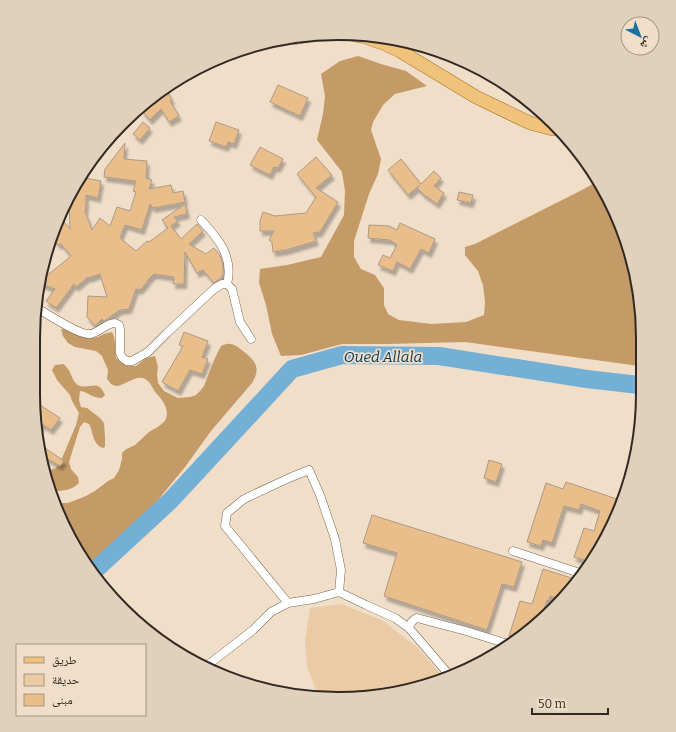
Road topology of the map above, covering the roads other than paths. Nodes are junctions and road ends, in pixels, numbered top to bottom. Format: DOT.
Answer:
graph roads {
  1 [pos="386,44"];
  2 [pos="550,128"];
  3 [pos="201,220"];
  4 [pos="227,284"];
  5 [pos="42,311"];
  6 [pos="251,339"];
  7 [pos="513,551"];
  8 [pos="577,572"];
  9 [pos="339,592"];
  10 [pos="288,603"];
  11 [pos="409,628"];
  12 [pos="503,643"];
  13 [pos="210,663"];
  14 [pos="445,672"];
  1 -- 2 [label="main road"];
  3 -- 4 [label="street"];
  4 -- 5 [label="street"];
  4 -- 6 [label="street"];
  7 -- 8 [label="street"];
  9 -- 10 [label="street"];
  9 -- 10 [label="street"];
  9 -- 11 [label="street"];
  10 -- 13 [label="street"];
  11 -- 12 [label="street"];
  11 -- 14 [label="street"];
}
